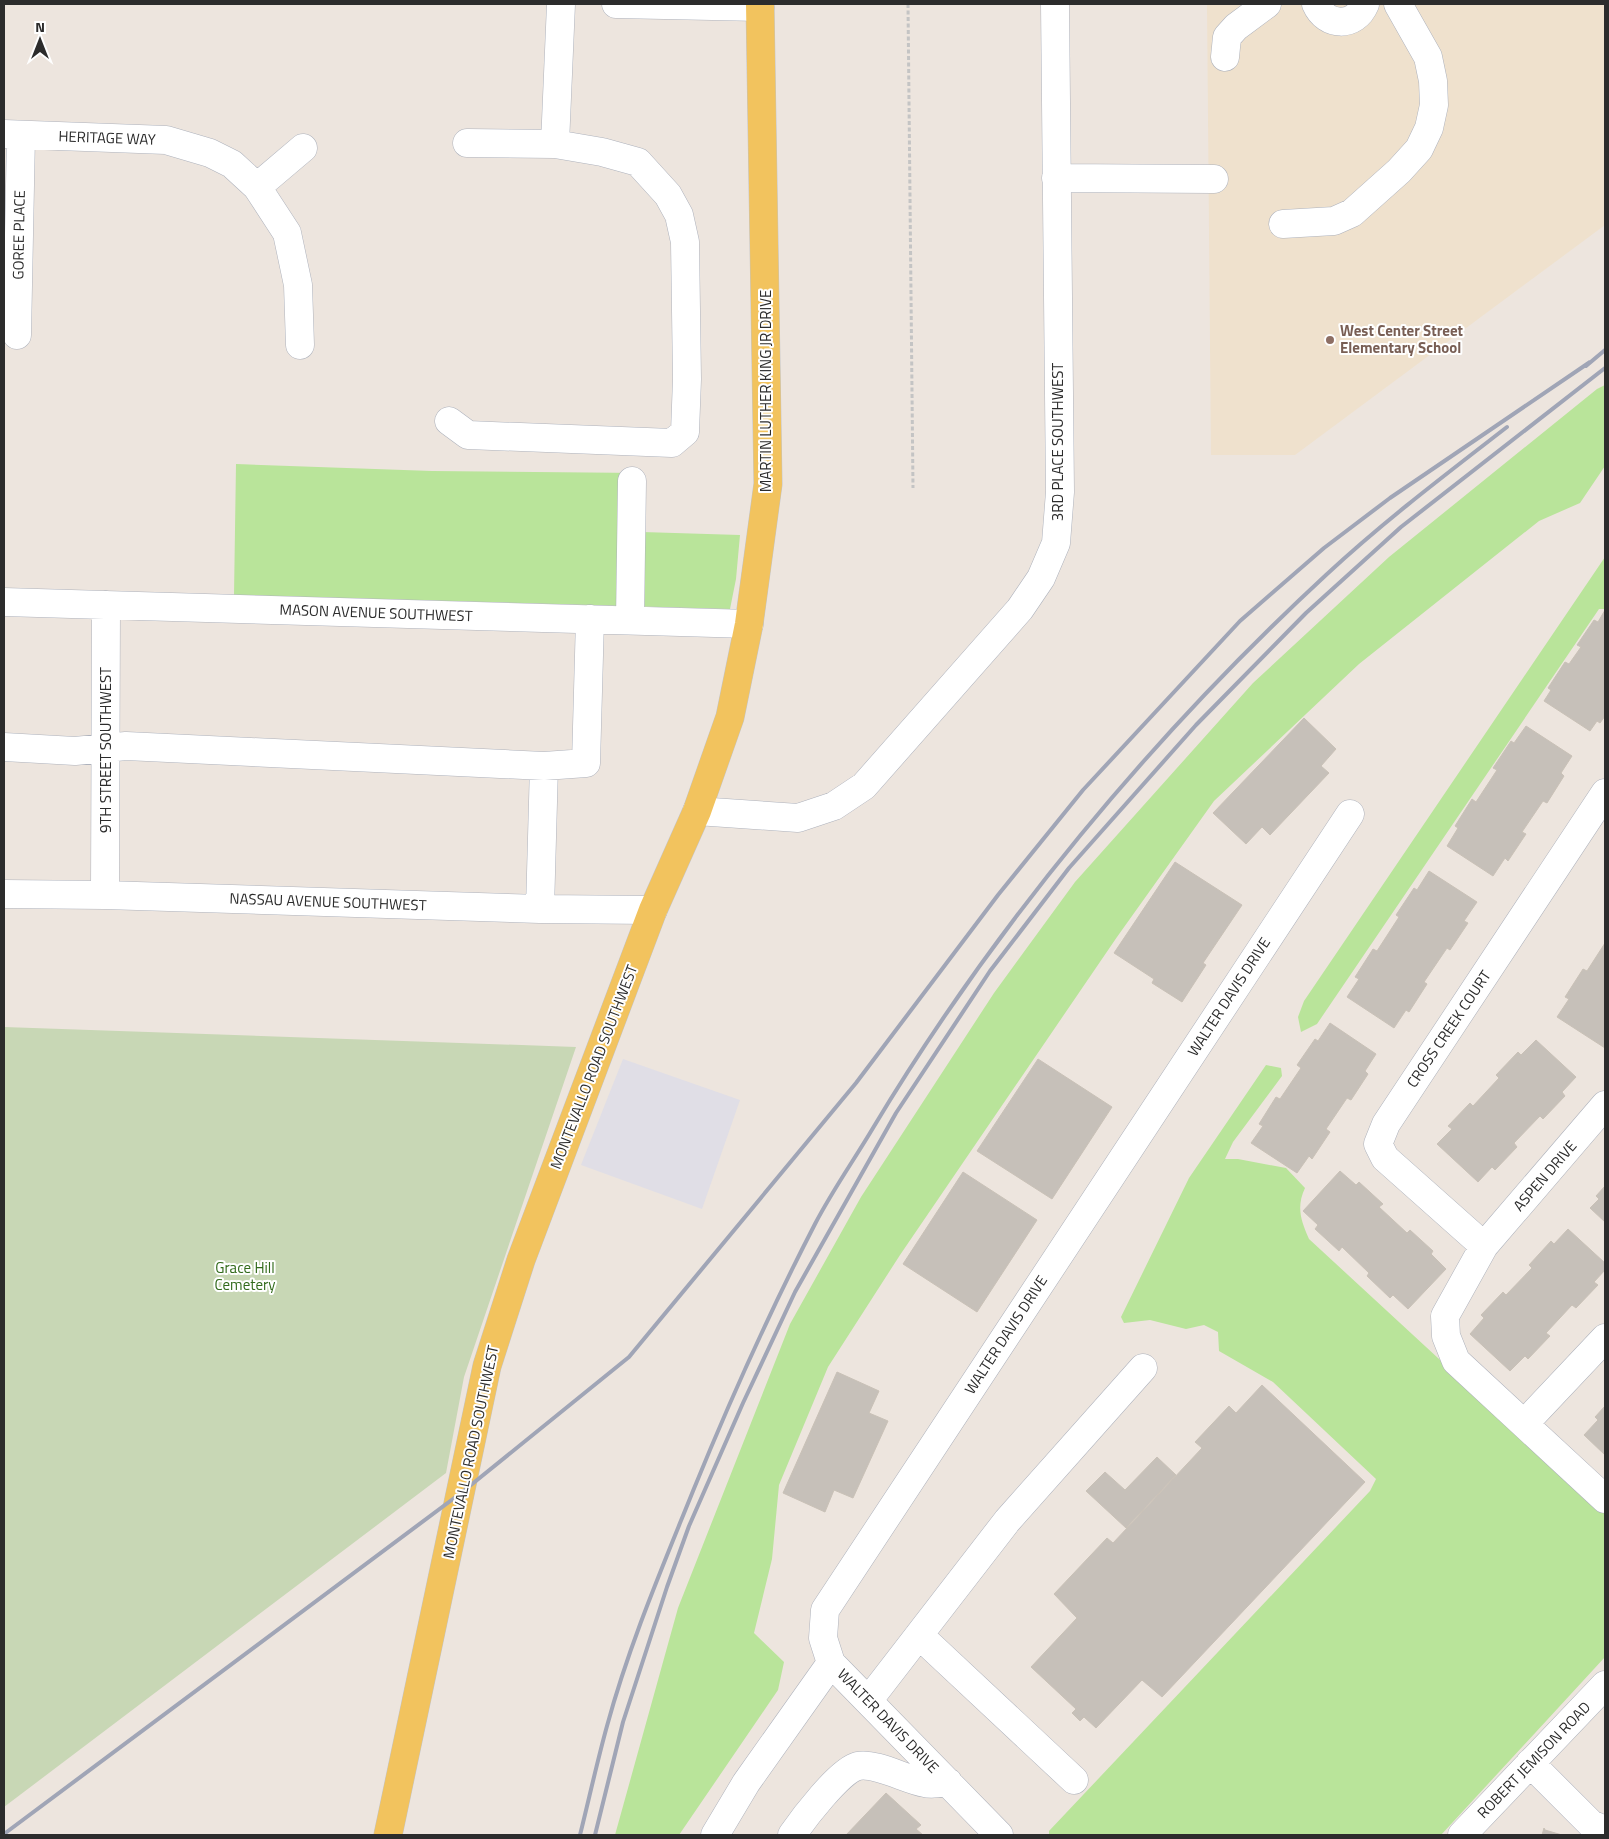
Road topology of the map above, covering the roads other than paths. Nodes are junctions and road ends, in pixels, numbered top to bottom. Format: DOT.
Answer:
graph roads {
  1 [pos="561,4"];
  2 [pos="616,4"];
  3 [pos="638,4"];
  4 [pos="1055,4"];
  5 [pos="1267,4"];
  6 [pos="1316,4"];
  7 [pos="1365,4"];
  8 [pos="1398,4"];
  9 [pos="760,5"];
  10 [pos="1225,57"];
  11 [pos="12,135"];
  12 [pos="467,144"];
  13 [pos="555,144"];
  14 [pos="303,148"];
  15 [pos="1056,178"];
  16 [pos="1214,179"];
  17 [pos="257,187"];
  18 [pos="1283,224"];
  19 [pos="17,335"];
  20 [pos="300,345"];
  21 [pos="450,421"];
  22 [pos="632,481"];
  23 [pos="4,602"];
  24 [pos="106,605"];
  25 [pos="590,619"];
  26 [pos="630,620"];
  27 [pos="748,624"];
  28 [pos="4,747"];
  29 [pos="106,747"];
  30 [pos="544,766"];
  31 [pos="1605,793"];
  32 [pos="697,811"];
  33 [pos="1350,814"];
  34 [pos="4,894"];
  35 [pos="105,895"];
  36 [pos="540,909"];
  37 [pos="653,910"];
  38 [pos="1605,1106"];
  39 [pos="1484,1246"];
  40 [pos="1605,1338"];
  41 [pos="1143,1368"];
  42 [pos="1524,1424"];
  43 [pos="1605,1499"];
  44 [pos="918,1635"];
  45 [pos="831,1663"];
  46 [pos="1605,1686"];
  47 [pos="868,1700"];
  48 [pos="1530,1764"];
  49 [pos="1074,1780"];
  50 [pos="948,1782"];
  51 [pos="1605,1830"];
  52 [pos="388,1835"];
  53 [pos="715,1835"];
  54 [pos="792,1835"];
  55 [pos="999,1835"];
  56 [pos="1462,1835"];
  1 -- 13 [label="street"];
  2 -- 3 [label="street"];
  3 -- 9 [label="street"];
  4 -- 15 [label="street, 3RD PLACE SOUTHWEST"];
  5 -- 10 [label="street"];
  6 -- 7 [label="street"];
  8 -- 18 [label="street"];
  9 -- 27 [label="main road, MARTIN LUTHER KING JR DRIVE"];
  11 -- 17 [label="street, HERITAGE WAY"];
  11 -- 19 [label="street, GOREE PLACE"];
  12 -- 13 [label="street"];
  13 -- 21 [label="street"];
  14 -- 17 [label="street"];
  15 -- 16 [label="street"];
  15 -- 32 [label="street, 3RD PLACE SOUTHWEST"];
  17 -- 20 [label="street, HERITAGE WAY"];
  22 -- 26 [label="street"];
  23 -- 24 [label="street, MASON AVENUE SOUTHWEST"];
  24 -- 25 [label="street, MASON AVENUE SOUTHWEST"];
  24 -- 29 [label="street, 9TH STREET SOUTHWEST"];
  25 -- 26 [label="street, MASON AVENUE SOUTHWEST"];
  25 -- 30 [label="street"];
  26 -- 27 [label="street, MASON AVENUE SOUTHWEST"];
  27 -- 32 [label="main road, MARTIN LUTHER KING JR DRIVE"];
  28 -- 29 [label="street"];
  29 -- 30 [label="street"];
  29 -- 35 [label="street, 9TH STREET SOUTHWEST"];
  30 -- 36 [label="street"];
  31 -- 39 [label="street, CROSS CREEK COURT"];
  32 -- 37 [label="main road, MARTIN LUTHER KING JR DRIVE"];
  33 -- 45 [label="street, WALTER DAVIS DRIVE"];
  34 -- 35 [label="street, NASSAU AVENUE SOUTHWEST"];
  35 -- 36 [label="street, NASSAU AVENUE SOUTHWEST"];
  36 -- 37 [label="street, NASSAU AVENUE SOUTHWEST"];
  37 -- 52 [label="main road, MONTEVALLO ROAD SOUTHWEST"];
  38 -- 39 [label="street, ASPEN DRIVE"];
  39 -- 42 [label="street, ASPEN DRIVE"];
  40 -- 42 [label="street"];
  41 -- 44 [label="street"];
  42 -- 43 [label="street, ASPEN DRIVE"];
  44 -- 47 [label="street"];
  44 -- 49 [label="street"];
  45 -- 47 [label="street, WALTER DAVIS DRIVE"];
  45 -- 53 [label="street"];
  46 -- 48 [label="street, ROBERT JEMISON ROAD"];
  47 -- 50 [label="street, WALTER DAVIS DRIVE"];
  48 -- 51 [label="street"];
  48 -- 56 [label="street, ROBERT JEMISON ROAD"];
  50 -- 54 [label="street"];
  50 -- 55 [label="street, WALTER DAVIS DRIVE"];
}
